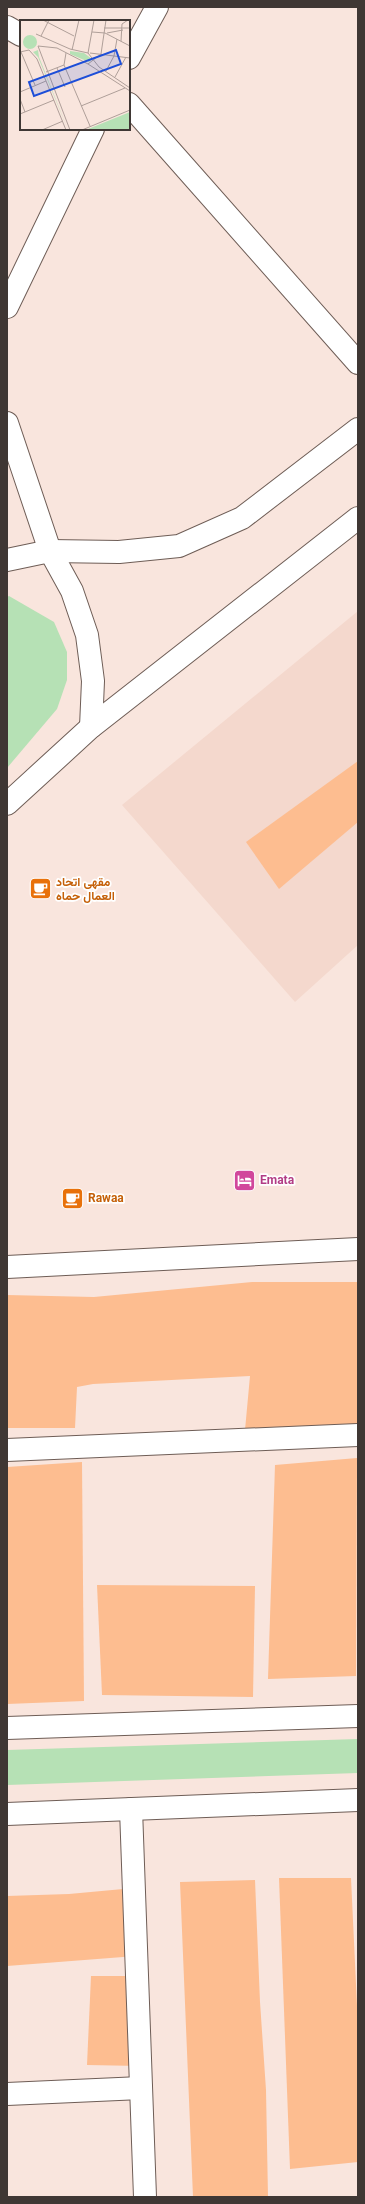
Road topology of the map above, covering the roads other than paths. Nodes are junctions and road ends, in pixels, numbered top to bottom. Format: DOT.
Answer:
graph roads {
  1 [pos="157,7"];
  2 [pos="7,27"];
  3 [pos="20,34"];
  4 [pos="130,56"];
  5 [pos="130,105"];
  6 [pos="93,130"];
  7 [pos="7,307"];
  8 [pos="358,363"];
  9 [pos="7,423"];
  10 [pos="358,430"];
  11 [pos="358,518"];
  12 [pos="50,551"];
  13 [pos="7,560"];
  14 [pos="91,727"];
  15 [pos="7,804"];
  16 [pos="358,1249"];
  17 [pos="7,1267"];
  18 [pos="358,1435"];
  19 [pos="7,1450"];
  20 [pos="358,1716"];
  21 [pos="7,1728"];
  22 [pos="358,1800"];
  23 [pos="131,1809"];
  24 [pos="7,1814"];
  25 [pos="141,2088"];
  26 [pos="7,2094"];
  27 [pos="145,2197"];
  1 -- 4 [label="main road"];
  2 -- 3 [label="main road"];
  5 -- 8 [label="main road"];
  6 -- 7 [label="main road"];
  9 -- 12 [label="main road"];
  10 -- 12 [label="main road"];
  11 -- 14 [label="main road"];
  12 -- 13 [label="main road"];
  12 -- 14 [label="main road"];
  14 -- 15 [label="main road"];
  16 -- 17 [label="main road"];
  18 -- 19 [label="main road"];
  20 -- 21 [label="main road"];
  22 -- 23 [label="main road"];
  23 -- 24 [label="main road"];
  23 -- 25 [label="main road"];
  25 -- 26 [label="main road"];
  25 -- 27 [label="main road"];
}
